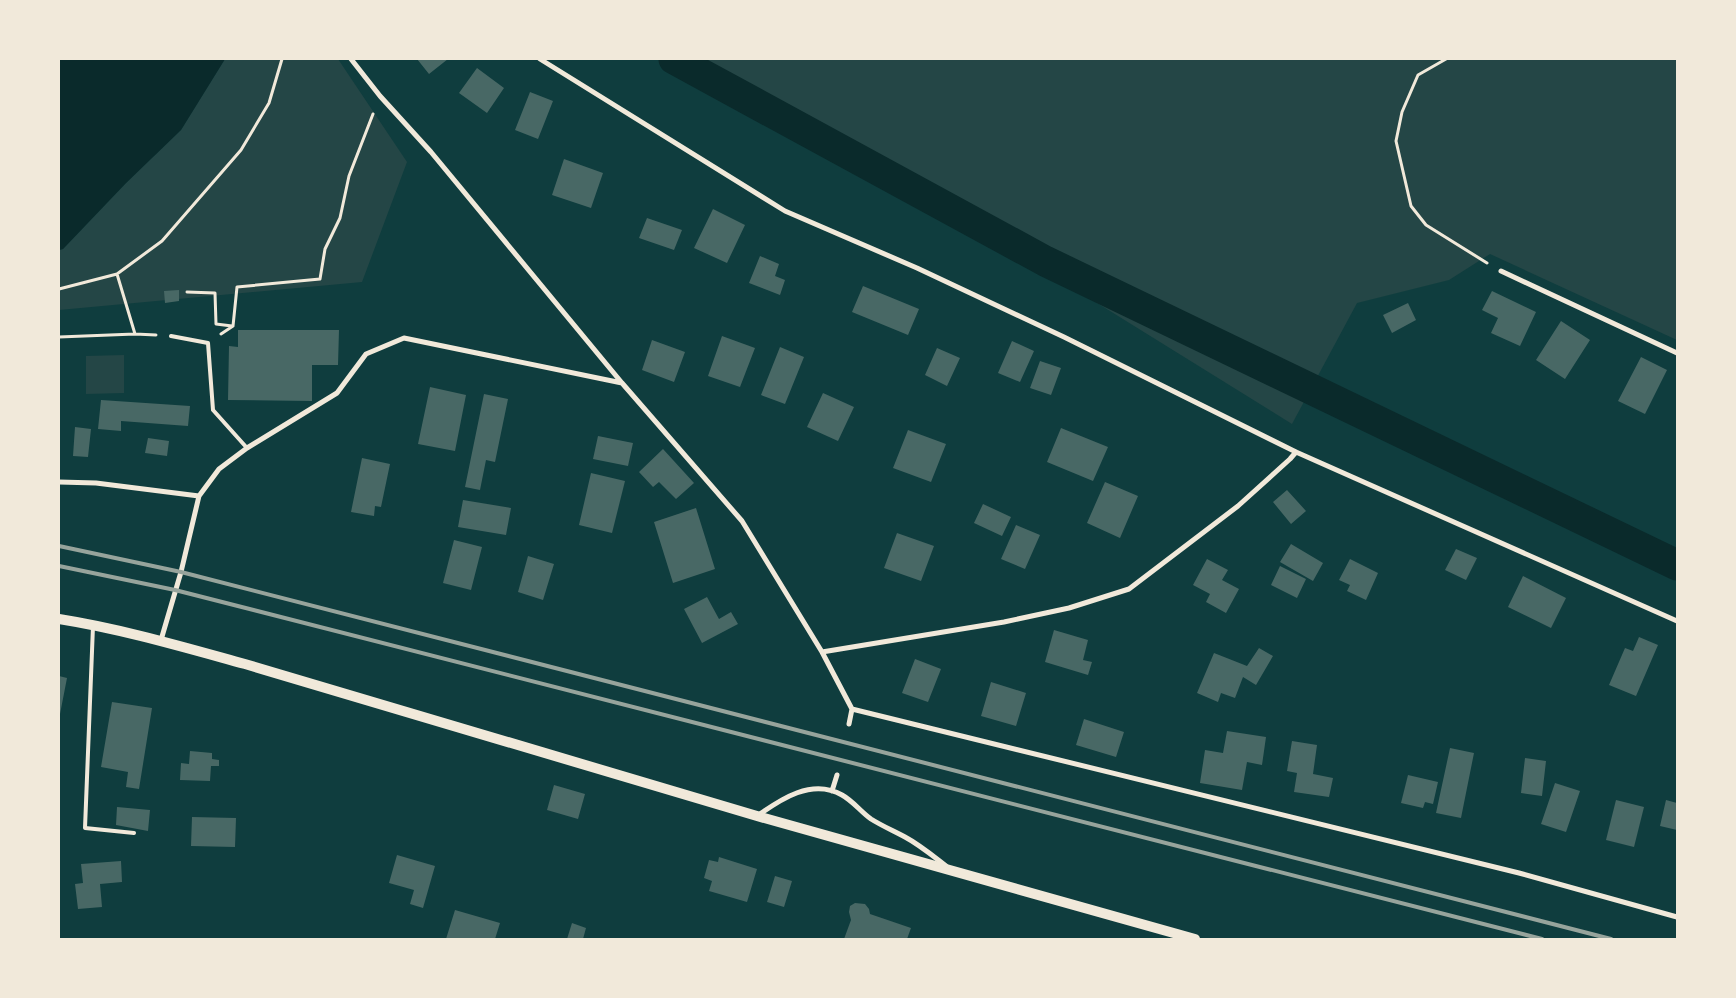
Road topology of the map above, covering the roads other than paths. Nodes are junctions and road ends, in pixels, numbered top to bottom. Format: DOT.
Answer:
graph roads {
  1 [pos="351,59"];
  2 [pos="540,59"];
  3 [pos="1501,271"];
  4 [pos="171,336"];
  5 [pos="1677,353"];
  6 [pos="622,383"];
  7 [pos="247,448"];
  8 [pos="1296,452"];
  9 [pos="59,482"];
  10 [pos="200,496"];
  11 [pos="59,618"];
  12 [pos="1677,620"];
  13 [pos="93,624"];
  14 [pos="160,640"];
  15 [pos="822,652"];
  16 [pos="852,709"];
  17 [pos="849,724"];
  18 [pos="837,775"];
  19 [pos="832,791"];
  20 [pos="757,816"];
  21 [pos="134,833"];
  22 [pos="953,870"];
  23 [pos="1677,917"];
  24 [pos="1195,939"];
  1 -- 6 [label="street"];
  2 -- 8 [label="street"];
  3 -- 5 [label="street"];
  4 -- 7 [label="lane"];
  6 -- 7 [label="street"];
  6 -- 15 [label="street"];
  7 -- 10 [label="street"];
  8 -- 12 [label="street"];
  8 -- 15 [label="street"];
  9 -- 10 [label="street"];
  10 -- 14 [label="street"];
  11 -- 13 [label="main road"];
  13 -- 14 [label="main road"];
  13 -- 21 [label="lane"];
  14 -- 20 [label="main road"];
  15 -- 16 [label="street"];
  16 -- 17 [label="street"];
  16 -- 23 [label="street"];
  18 -- 19 [label="street"];
  19 -- 20 [label="street"];
  19 -- 22 [label="street"];
  20 -- 22 [label="main road"];
  22 -- 24 [label="main road"];
}
